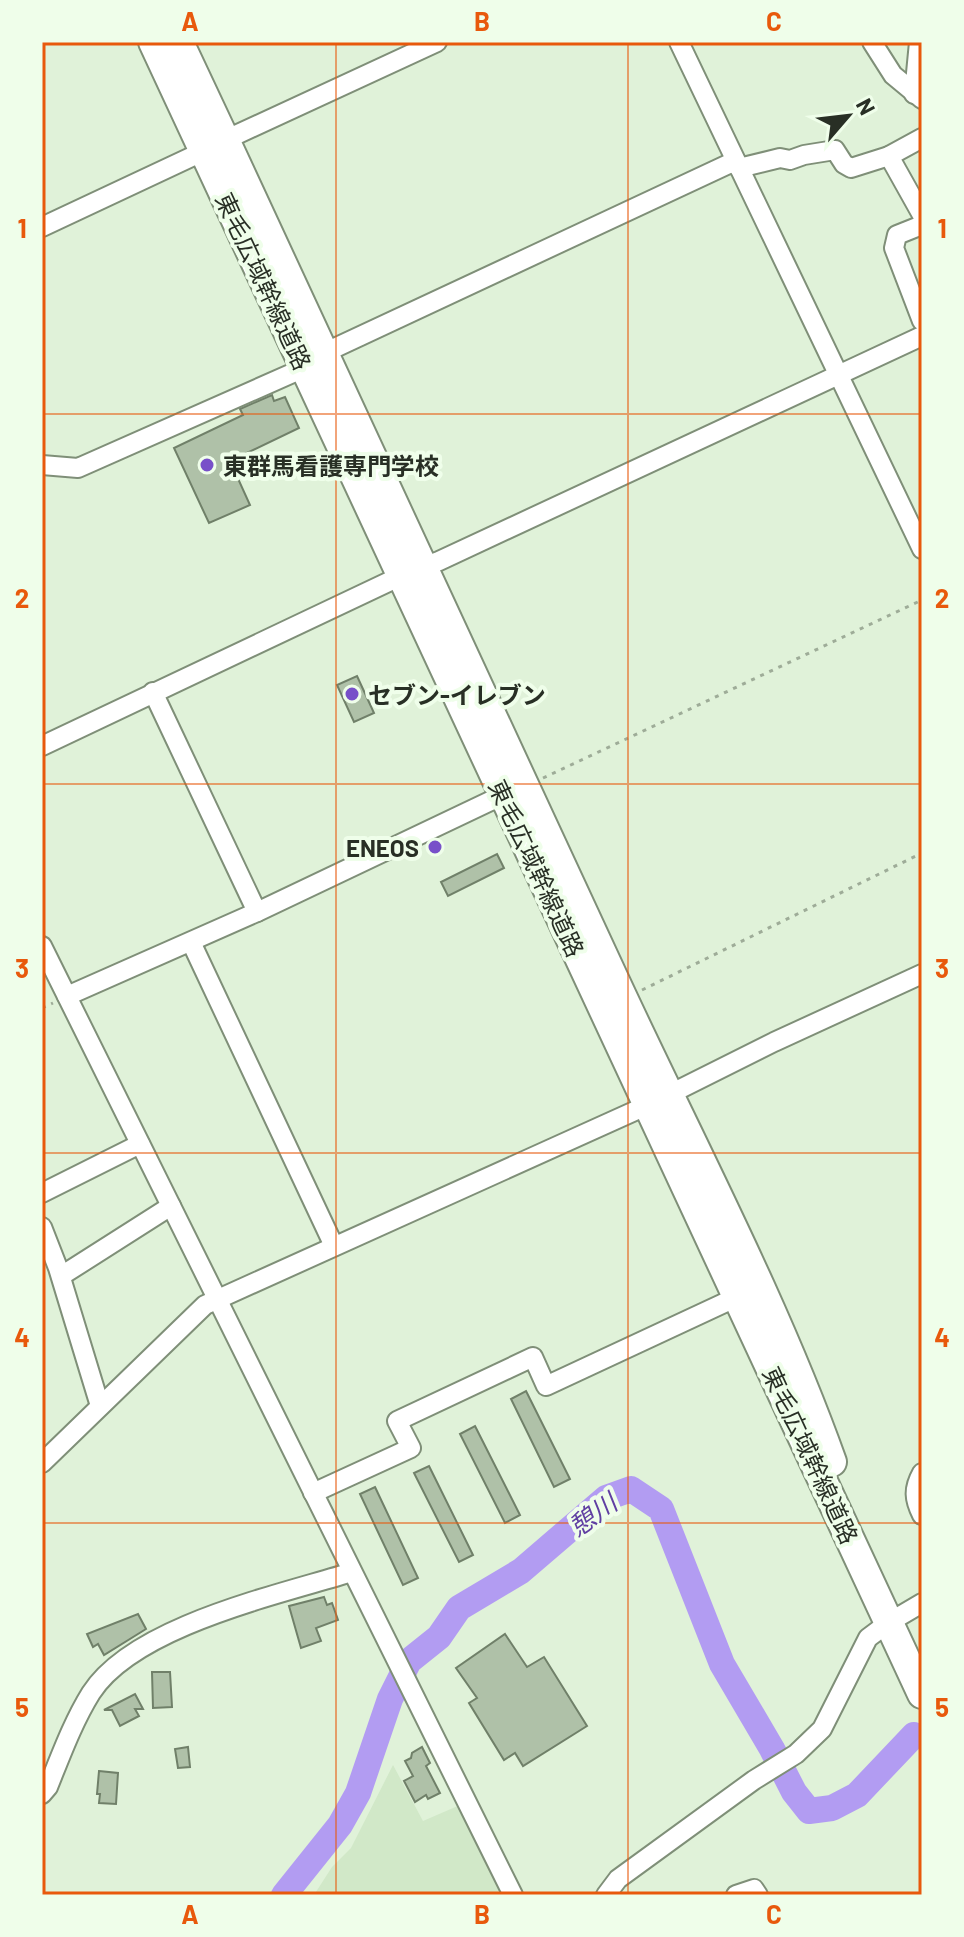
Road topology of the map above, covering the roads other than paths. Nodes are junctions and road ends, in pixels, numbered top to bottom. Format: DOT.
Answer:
graph roads {
  1 [pos="153,42"];
  2 [pos="179,42"];
  3 [pos="437,42"];
  4 [pos="679,42"];
  5 [pos="872,42"];
  6 [pos="919,42"];
  7 [pos="918,97"];
  8 [pos="922,138"];
  9 [pos="214,145"];
  10 [pos="889,156"];
  11 [pos="737,165"];
  12 [pos="922,215"];
  13 [pos="922,225"];
  14 [pos="42,227"];
  15 [pos="922,321"];
  16 [pos="922,336"];
  17 [pos="314,360"];
  18 [pos="838,375"];
  19 [pos="42,465"];
  20 [pos="920,539"];
  21 [pos="414,572"];
  22 [pos="153,692"];
  23 [pos="42,746"];
  24 [pos="514,791"];
  25 [pos="257,912"];
  26 [pos="191,942"];
  27 [pos="42,946"];
  28 [pos="922,974"];
  29 [pos="67,996"];
  30 [pos="658,1100"];
  31 [pos="140,1144"];
  32 [pos="42,1193"];
  33 [pos="171,1206"];
  34 [pos="42,1227"];
  35 [pos="334,1246"];
  36 [pos="61,1276"];
  37 [pos="737,1297"];
  38 [pos="217,1298"];
  39 [pos="100,1406"];
  40 [pos="42,1463"];
  41 [pos="922,1473"];
  42 [pos="313,1493"];
  43 [pos="922,1515"];
  44 [pos="352,1572"];
  45 [pos="904,1613"];
  46 [pos="922,1654"];
  47 [pos="922,1694"];
  48 [pos="42,1794"];
  49 [pos="513,1895"];
  50 [pos="606,1895"];
  51 [pos="736,1895"];
  52 [pos="758,1895"];
  1 -- 9 [label="highway, 東毛広域幹線道路"];
  2 -- 9 [label="highway, 東毛広域幹線道路"];
  3 -- 9 [label="street"];
  4 -- 11 [label="street"];
  5 -- 7 [label="street"];
  6 -- 7 [label="street"];
  8 -- 10 [label="street"];
  9 -- 14 [label="street"];
  9 -- 17 [label="highway, 東毛広域幹線道路"];
  10 -- 11 [label="street"];
  10 -- 12 [label="street"];
  11 -- 17 [label="street"];
  11 -- 18 [label="street"];
  13 -- 15 [label="street"];
  16 -- 18 [label="street"];
  17 -- 19 [label="street"];
  17 -- 21 [label="highway, 東毛広域幹線道路"];
  18 -- 20 [label="street"];
  18 -- 21 [label="street"];
  21 -- 22 [label="street"];
  21 -- 24 [label="highway, 東毛広域幹線道路"];
  22 -- 23 [label="street"];
  22 -- 25 [label="street"];
  24 -- 25 [label="street"];
  24 -- 30 [label="highway, 東毛広域幹線道路"];
  24 -- 30 [label="highway, 東毛広域幹線道路"];
  25 -- 26 [label="street"];
  26 -- 29 [label="street"];
  26 -- 35 [label="street"];
  27 -- 29 [label="street"];
  28 -- 30 [label="street"];
  29 -- 31 [label="street"];
  30 -- 35 [label="street"];
  30 -- 37 [label="highway, 東毛広域幹線道路"];
  30 -- 45 [label="highway, 東毛広域幹線道路"];
  31 -- 32 [label="street"];
  31 -- 33 [label="street"];
  33 -- 36 [label="street"];
  33 -- 38 [label="street"];
  34 -- 36 [label="street"];
  35 -- 38 [label="street"];
  36 -- 39 [label="street"];
  37 -- 42 [label="street"];
  37 -- 45 [label="highway, 東毛広域幹線道路"];
  38 -- 39 [label="street"];
  38 -- 42 [label="street"];
  39 -- 40 [label="street"];
  41 -- 43 [label="street"];
  42 -- 44 [label="street"];
  44 -- 48 [label="street"];
  44 -- 49 [label="street"];
  45 -- 46 [label="highway, 東毛広域幹線道路"];
  45 -- 47 [label="highway, 東毛広域幹線道路"];
  45 -- 50 [label="street"];
  51 -- 52 [label="street"];
}
